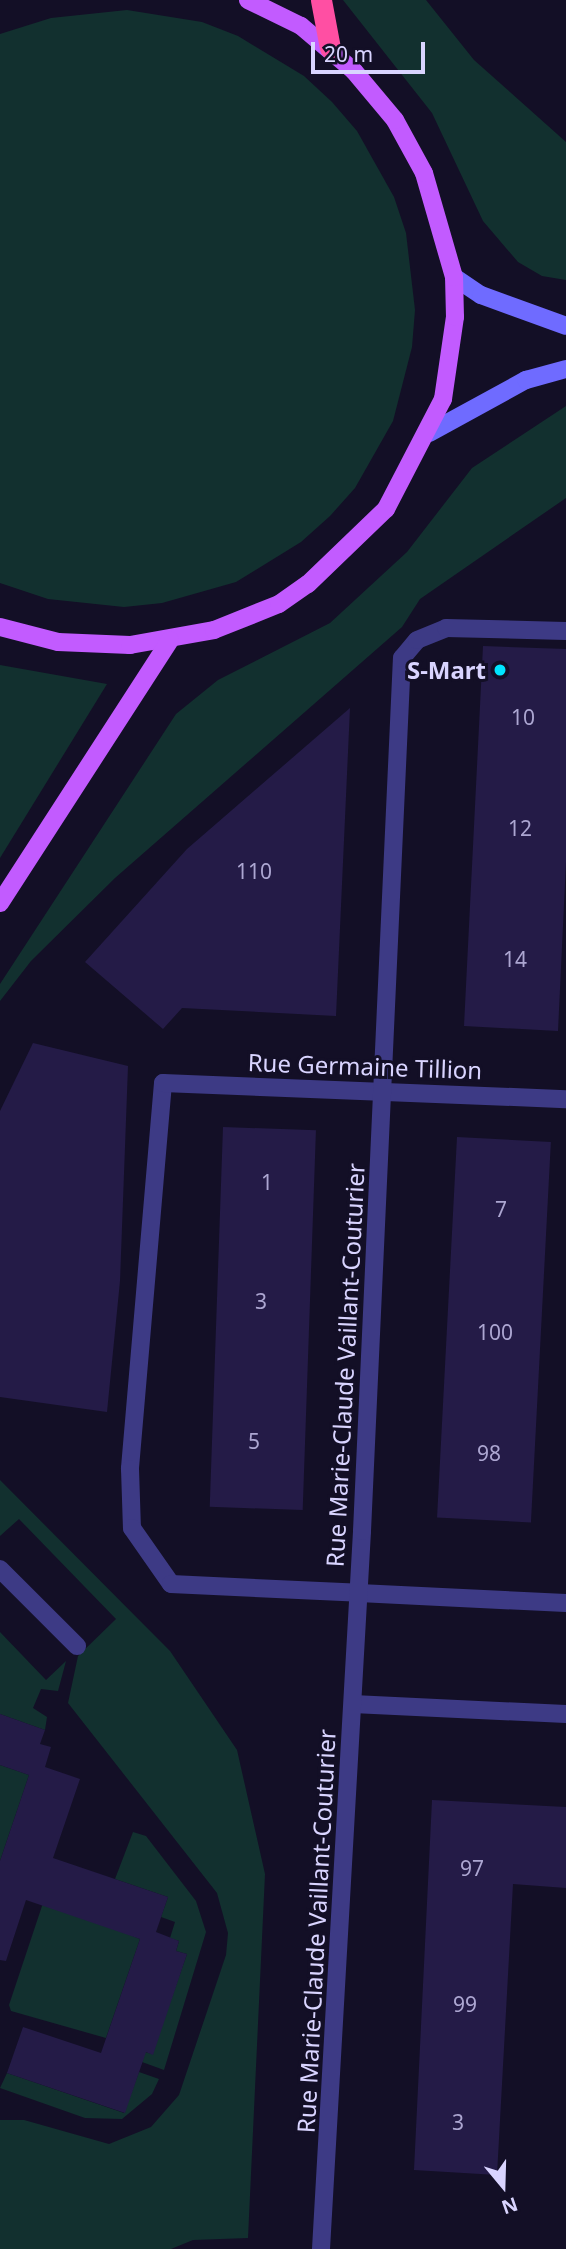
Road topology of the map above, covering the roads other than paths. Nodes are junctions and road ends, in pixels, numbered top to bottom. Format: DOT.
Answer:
graph roads {
  1 [pos="248,0"];
  2 [pos="321,0"];
  3 [pos="330,48"];
  4 [pos="454,277"];
  5 [pos="566,326"];
  6 [pos="566,369"];
  7 [pos="429,433"];
  8 [pos="0,627"];
  9 [pos="566,631"];
  10 [pos="170,640"];
  11 [pos="0,903"];
  12 [pos="383,1091"];
  13 [pos="566,1099"];
  14 [pos="0,1569"];
  15 [pos="359,1593"];
  16 [pos="566,1603"];
  17 [pos="77,1646"];
  18 [pos="353,1704"];
  19 [pos="566,1714"];
  20 [pos="321,2249"];
  1 -- 3 [label="main road"];
  2 -- 3 [label="highway"];
  3 -- 4 [label="main road"];
  4 -- 5 [label="street"];
  4 -- 7 [label="main road"];
  6 -- 7 [label="street"];
  7 -- 10 [label="main road"];
  8 -- 10 [label="main road"];
  9 -- 12 [label="street, Rue Marie-Claude Vaillant-Couturier"];
  10 -- 11 [label="main road"];
  12 -- 13 [label="street, Rue Germaine Tillion"];
  12 -- 15 [label="street, Rue Marie-Claude Vaillant-Couturier"];
  12 -- 15 [label="street, Rue Germaine Tillion"];
  14 -- 17 [label="street"];
  15 -- 16 [label="street"];
  15 -- 18 [label="street, Rue Marie-Claude Vaillant-Couturier"];
  18 -- 19 [label="street"];
  18 -- 20 [label="street, Rue Marie-Claude Vaillant-Couturier"];
}
